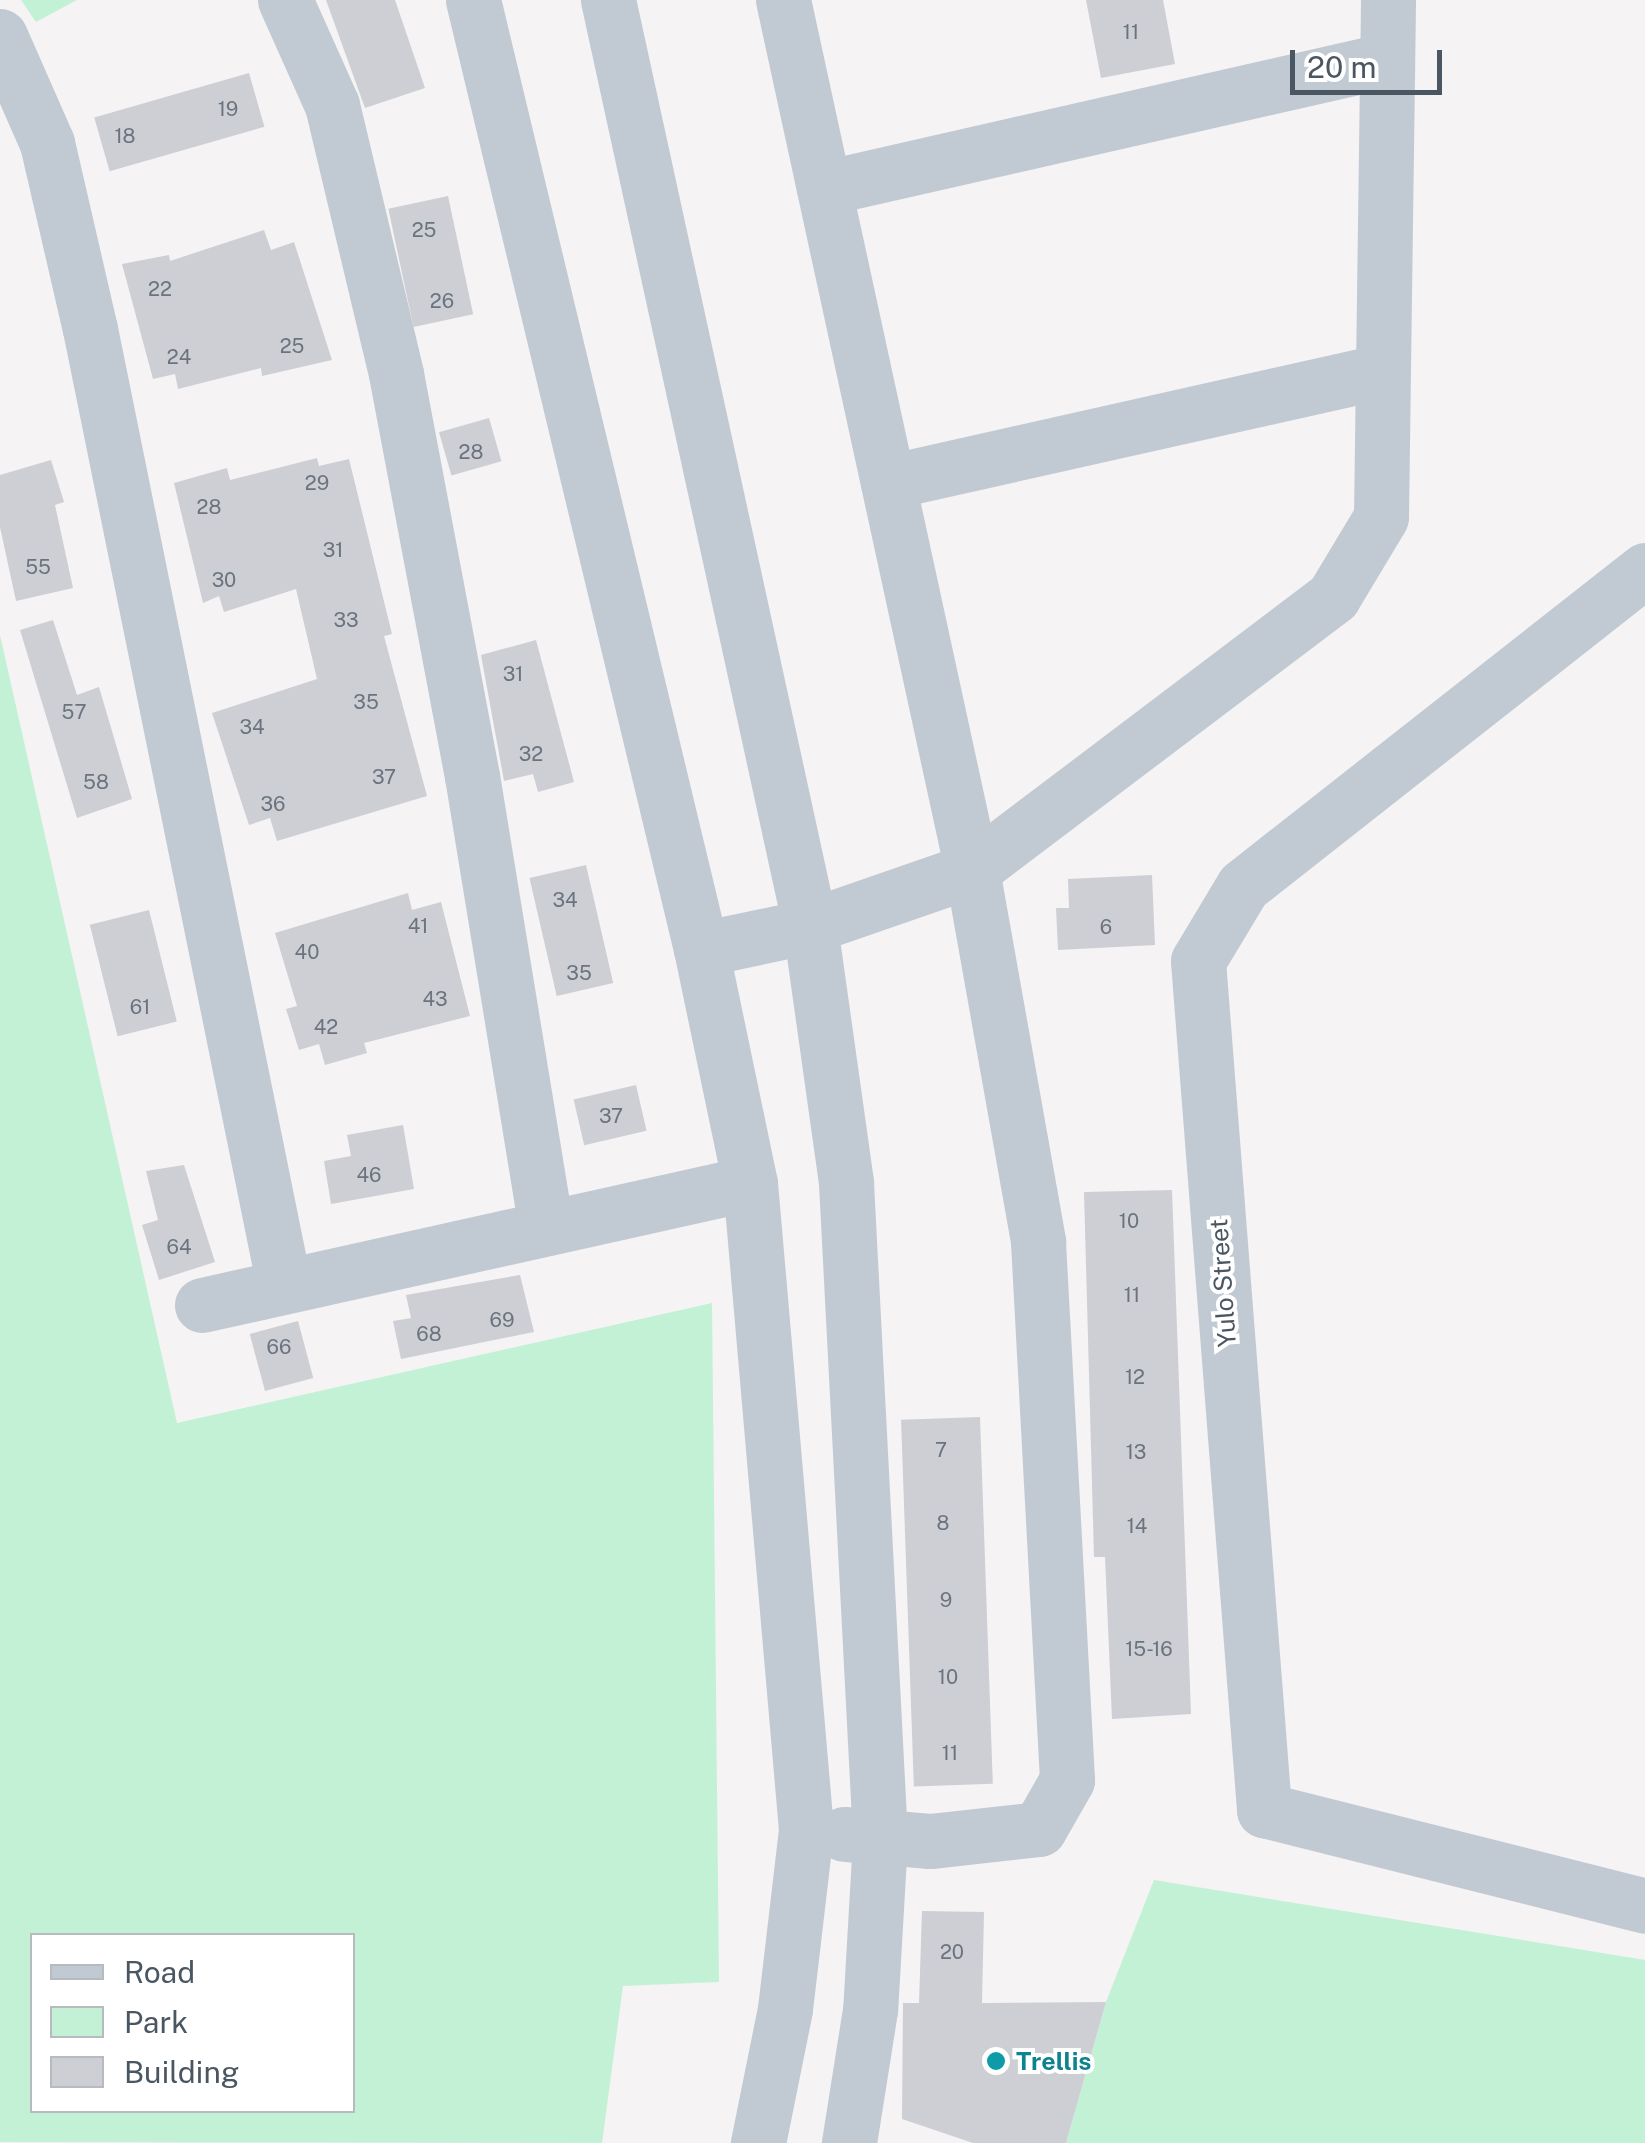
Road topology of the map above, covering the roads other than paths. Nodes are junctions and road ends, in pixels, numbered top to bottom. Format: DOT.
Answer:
graph roads {
  1 [pos="285,0"];
  2 [pos="473,0"];
  3 [pos="608,0"];
  4 [pos="783,0"];
  5 [pos="1388,0"];
  6 [pos="0,36"];
  7 [pos="1387,60"];
  8 [pos="824,188"];
  9 [pos="1382,371"];
  10 [pos="888,482"];
  11 [pos="1645,570"];
  12 [pos="972,870"];
  13 [pos="810,926"];
  14 [pos="701,949"];
  15 [pos="750,1183"];
  16 [pos="546,1228"];
  17 [pos="284,1286"];
  18 [pos="202,1304"];
  19 [pos="806,1830"];
  20 [pos="880,1838"];
  21 [pos="1645,1906"];
  22 [pos="758,2143"];
  23 [pos="849,2143"];
  1 -- 16 [label="street"];
  2 -- 14 [label="street"];
  3 -- 13 [label="street"];
  4 -- 8 [label="street"];
  5 -- 7 [label="street"];
  6 -- 17 [label="street"];
  7 -- 8 [label="street"];
  7 -- 9 [label="street"];
  8 -- 10 [label="street"];
  9 -- 10 [label="street"];
  9 -- 12 [label="street"];
  10 -- 12 [label="street"];
  11 -- 21 [label="street, Yulo Street"];
  12 -- 13 [label="street"];
  12 -- 20 [label="street"];
  13 -- 14 [label="street"];
  13 -- 20 [label="street"];
  14 -- 15 [label="street"];
  15 -- 16 [label="street"];
  15 -- 19 [label="street"];
  16 -- 17 [label="street"];
  17 -- 18 [label="street"];
  19 -- 20 [label="street"];
  19 -- 22 [label="street"];
  20 -- 23 [label="street"];
}
